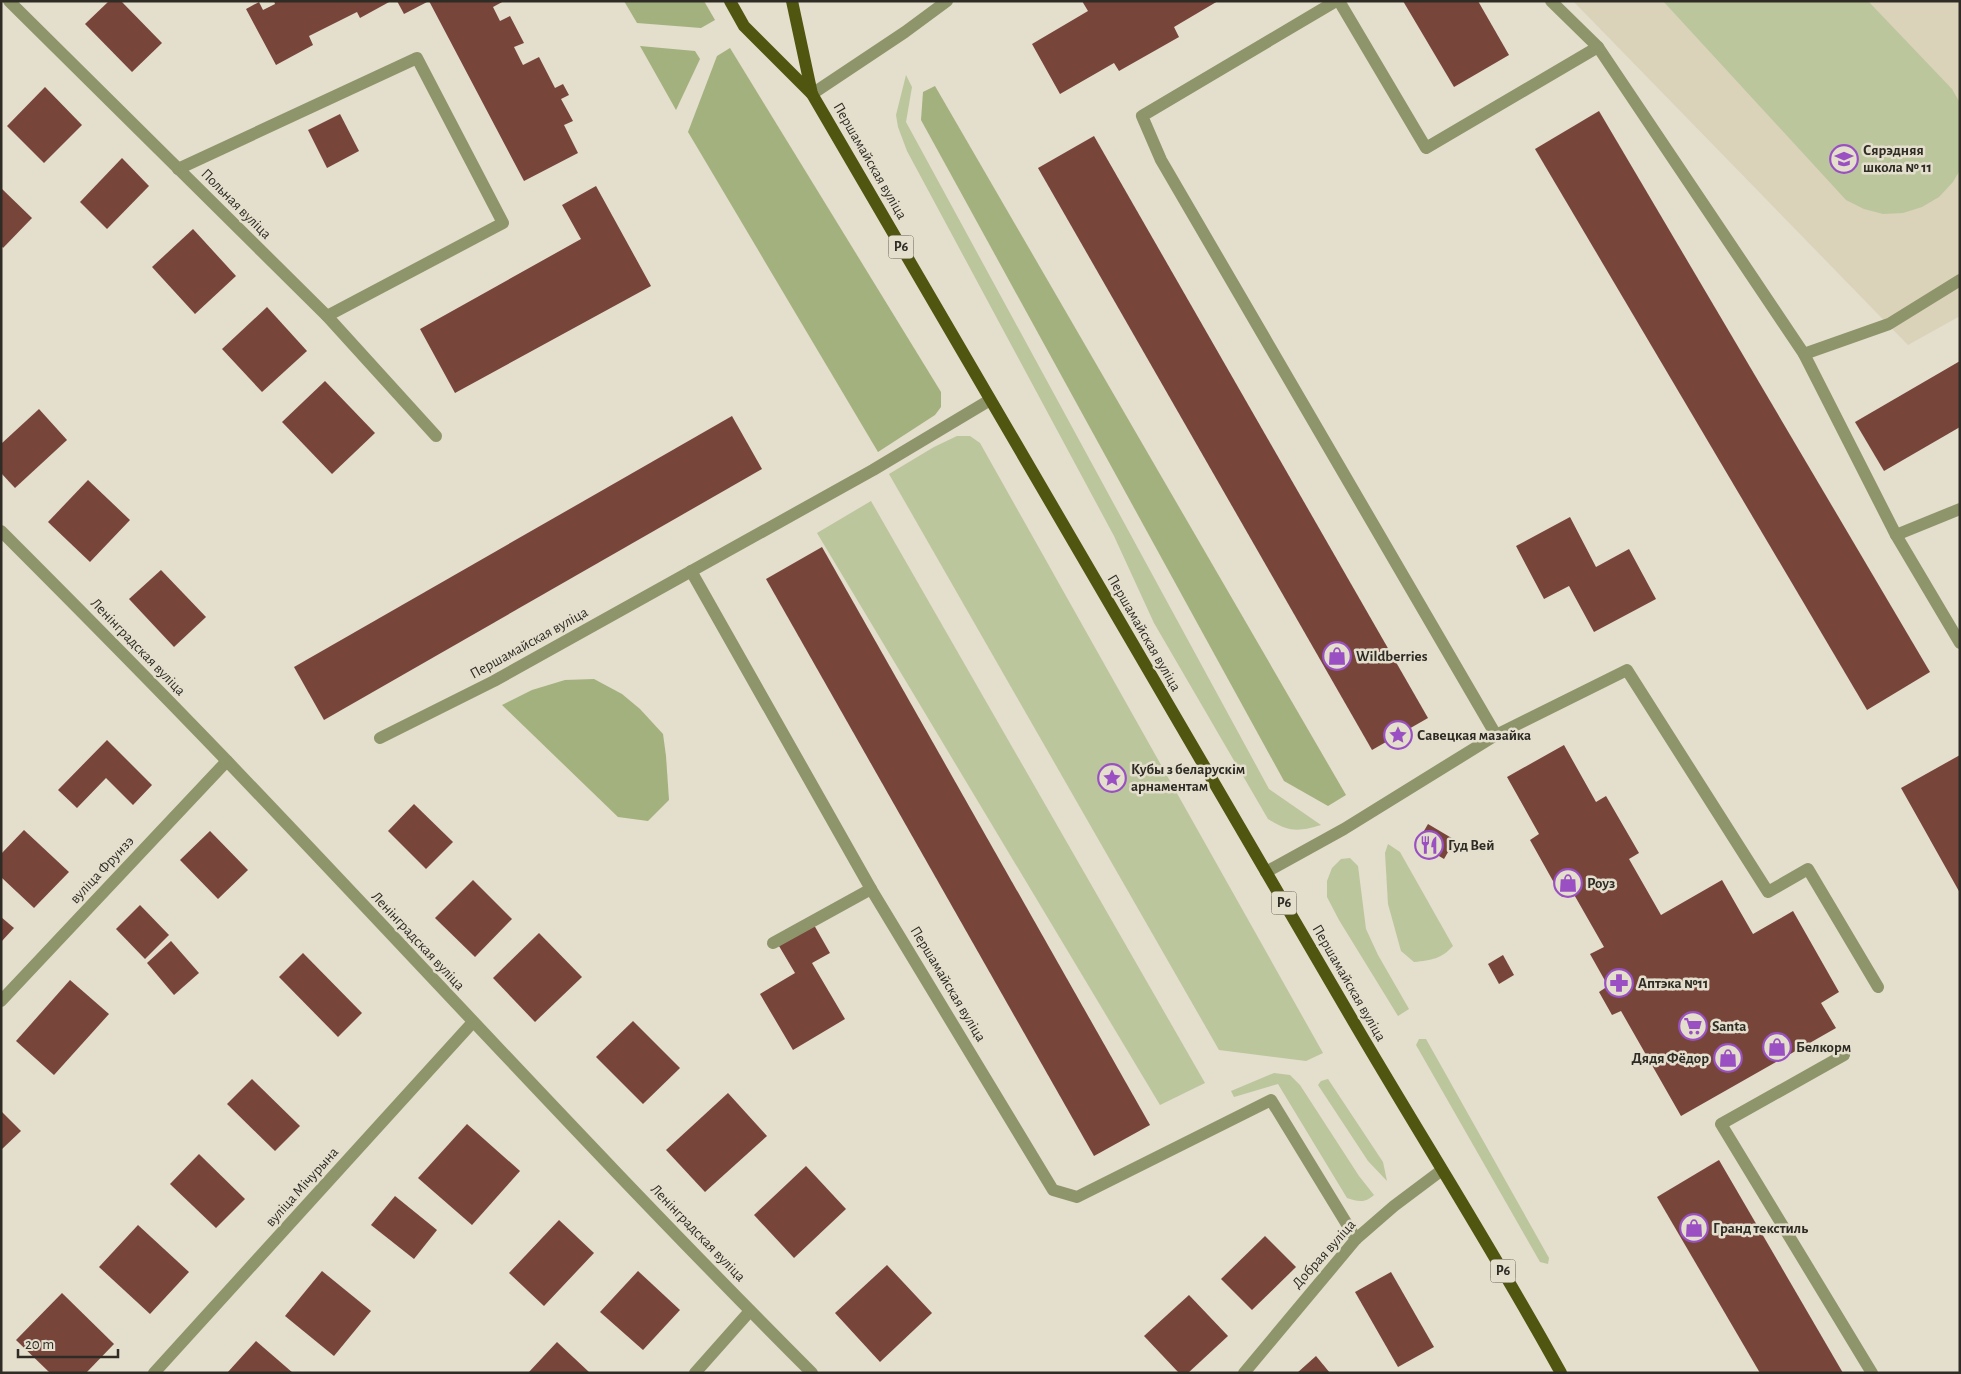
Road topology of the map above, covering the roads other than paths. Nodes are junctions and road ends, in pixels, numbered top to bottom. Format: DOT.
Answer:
graph roads {
  1 [pos="9,1"];
  2 [pos="730,1"];
  3 [pos="792,1"];
  4 [pos="947,1"];
  5 [pos="1338,1"];
  6 [pos="1551,1"];
  7 [pos="1598,47"];
  8 [pos="812,94"];
  9 [pos="178,169"];
  10 [pos="1960,280"];
  11 [pos="327,316"];
  12 [pos="1804,354"];
  13 [pos="990,400"];
  14 [pos="436,436"];
  15 [pos="1960,509"];
  16 [pos="1,530"];
  17 [pos="1896,534"];
  18 [pos="692,571"];
  19 [pos="1960,643"];
  20 [pos="1496,735"];
  21 [pos="380,738"];
  22 [pos="227,761"];
  23 [pos="1266,872"];
  24 [pos="871,888"];
  25 [pos="773,943"];
  26 [pos="1878,987"];
  27 [pos="1,1001"];
  28 [pos="473,1022"];
  29 [pos="1844,1054"];
  30 [pos="1442,1170"];
  31 [pos="1356,1238"];
  32 [pos="750,1311"];
  33 [pos="154,1373"];
  34 [pos="695,1373"];
  35 [pos="812,1373"];
  36 [pos="1244,1373"];
  37 [pos="1561,1373"];
  38 [pos="1872,1373"];
  1 -- 9 [label="street, Польная вуліца"];
  2 -- 8 [label="main road, Першамайская вуліца / Р6"];
  3 -- 8 [label="main road, Першамайская вуліца / Р6"];
  4 -- 8 [label="street"];
  5 -- 7 [label="street"];
  5 -- 20 [label="street"];
  6 -- 7 [label="street"];
  7 -- 12 [label="street"];
  8 -- 13 [label="main road, Першамайская вуліца / Р6"];
  9 -- 11 [label="street, Польная вуліца"];
  9 -- 11 [label="street"];
  10 -- 12 [label="street"];
  11 -- 14 [label="street, Польная вуліца"];
  12 -- 17 [label="street"];
  13 -- 18 [label="street, Першамайская вуліца"];
  13 -- 23 [label="main road, Першамайская вуліца / Р6"];
  15 -- 17 [label="street"];
  16 -- 22 [label="street, Ленінградская вуліца"];
  17 -- 19 [label="street"];
  18 -- 21 [label="street, Першамайская вуліца"];
  18 -- 24 [label="street, Першамайская вуліца"];
  20 -- 23 [label="street"];
  20 -- 26 [label="street"];
  22 -- 27 [label="street, вуліца Фрунзэ"];
  22 -- 28 [label="street, Ленінградская вуліца"];
  23 -- 30 [label="main road, Першамайская вуліца / Р6"];
  24 -- 25 [label="street"];
  24 -- 31 [label="street, Першамайская вуліца"];
  28 -- 32 [label="street, Ленінградская вуліца"];
  28 -- 33 [label="street, вуліца Мічурына"];
  29 -- 38 [label="street"];
  30 -- 31 [label="street, Добрая вуліца"];
  30 -- 37 [label="main road, Першамайская вуліца / Р6"];
  31 -- 36 [label="street, Добрая вуліца"];
  32 -- 34 [label="street"];
  32 -- 35 [label="street, Ленінградская вуліца"];
}
